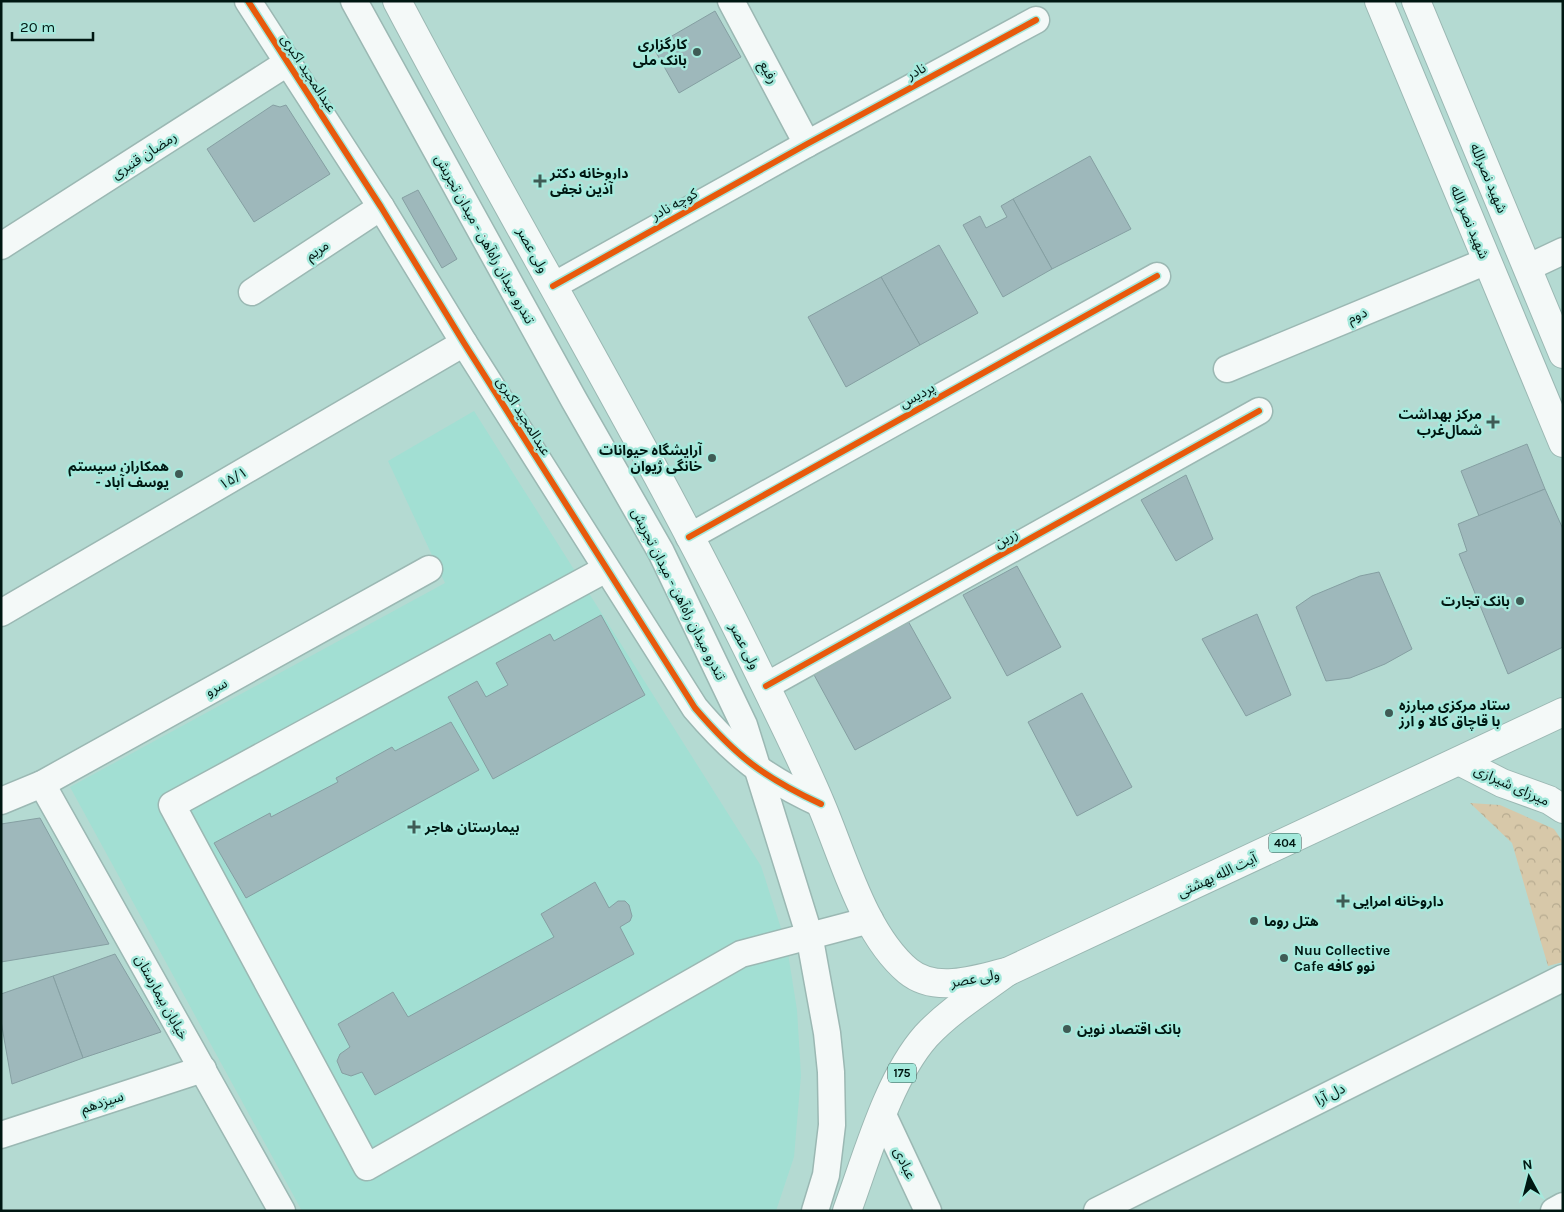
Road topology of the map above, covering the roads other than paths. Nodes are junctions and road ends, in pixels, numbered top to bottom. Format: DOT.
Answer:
graph roads {
  1 [pos="248,1"];
  2 [pos="354,1"];
  3 [pos="397,1"];
  4 [pos="731,1"];
  5 [pos="1378,1"];
  6 [pos="1416,1"];
  7 [pos="1036,20"];
  8 [pos="287,63"];
  9 [pos="1446,74"];
  10 [pos="1414,88"];
  11 [pos="807,144"];
  12 [pos="381,207"];
  13 [pos="1,246"];
  14 [pos="1563,251"];
  15 [pos="1487,261"];
  16 [pos="1527,268"];
  17 [pos="1157,276"];
  18 [pos="553,286"];
  19 [pos="252,292"];
  20 [pos="464,343"];
  21 [pos="1563,354"];
  22 [pos="1228,369"];
  23 [pos="1259,411"];
  24 [pos="1563,443"];
  25 [pos="689,537"];
  26 [pos="429,569"];
  27 [pos="606,569"];
  28 [pos="1,613"];
  29 [pos="766,686"];
  30 [pos="1563,712"];
  31 [pos="1461,762"];
  32 [pos="760,772"];
  33 [pos="42,784"];
  34 [pos="1,801"];
  35 [pos="821,804"];
  36 [pos="1563,809"];
  37 [pos="870,920"];
  38 [pos="1007,972"];
  39 [pos="1563,978"];
  40 [pos="203,1069"];
  41 [pos="883,1115"];
  42 [pos="1,1135"];
  43 [pos="1563,1206"];
  44 [pos="282,1211"];
  45 [pos="815,1211"];
  46 [pos="847,1211"];
  47 [pos="928,1211"];
  48 [pos="1097,1211"];
  49 [pos="1554,1211"];
  1 -- 8 [label="street, عبدالمجید اکبری"];
  2 -- 32 [label="street, تندرو میدان راه‌آهن - میدان تجریش"];
  3 -- 18 [label="main road, ولی عصر"];
  4 -- 11 [label="street, رفیع"];
  5 -- 10 [label="main road, شهید نصر الله"];
  6 -- 9 [label="main road, شهید نصرالله"];
  7 -- 11 [label="street, نادر"];
  8 -- 12 [label="street, عبدالمجید اکبری"];
  8 -- 13 [label="street, رمضان قنبری"];
  9 -- 10 [label="main road"];
  9 -- 16 [label="main road, شهید نصرالله"];
  10 -- 15 [label="main road, شهید نصر الله"];
  11 -- 18 [label="street, کوچه نادر"];
  12 -- 19 [label="street, مریم"];
  12 -- 20 [label="street, عبدالمجید اکبری"];
  14 -- 16 [label="street"];
  15 -- 22 [label="street, دوم"];
  15 -- 24 [label="main road, شهید نصر الله"];
  16 -- 21 [label="main road, شهید نصرالله"];
  17 -- 25 [label="street, پردیس"];
  18 -- 25 [label="main road, ولی عصر"];
  20 -- 27 [label="street, عبدالمجید اکبری"];
  20 -- 28 [label="street, ۱۵/۱"];
  23 -- 29 [label="street, زرین"];
  25 -- 29 [label="main road, ولی عصر"];
  26 -- 33 [label="street, سرو"];
  27 -- 32 [label="street, عبدالمجید اکبری"];
  27 -- 37 [label="street"];
  29 -- 35 [label="main road, ولی عصر"];
  30 -- 31 [label="main road, آیت الله بهشتی / 404"];
  31 -- 36 [label="main road, میرزای شیرازی"];
  31 -- 38 [label="main road, آیت الله بهشتی / 404"];
  32 -- 35 [label="street, عبدالمجید اکبری"];
  32 -- 45 [label="street, تندرو میدان راه‌آهن - میدان تجریش"];
  33 -- 34 [label="street, سرو"];
  33 -- 40 [label="street, خیابان بیمارستان"];
  35 -- 37 [label="main road, ولی عصر"];
  37 -- 38 [label="main road, ولی عصر"];
  38 -- 41 [label="main road, ولی عصر / 175"];
  39 -- 48 [label="street, دل آرا"];
  40 -- 42 [label="street, سیزدهم"];
  40 -- 44 [label="street, خیابان بیمارستان"];
  41 -- 46 [label="main road, ولی عصر / 175"];
  41 -- 47 [label="street, عبادی"];
  43 -- 49 [label="street"];
}
